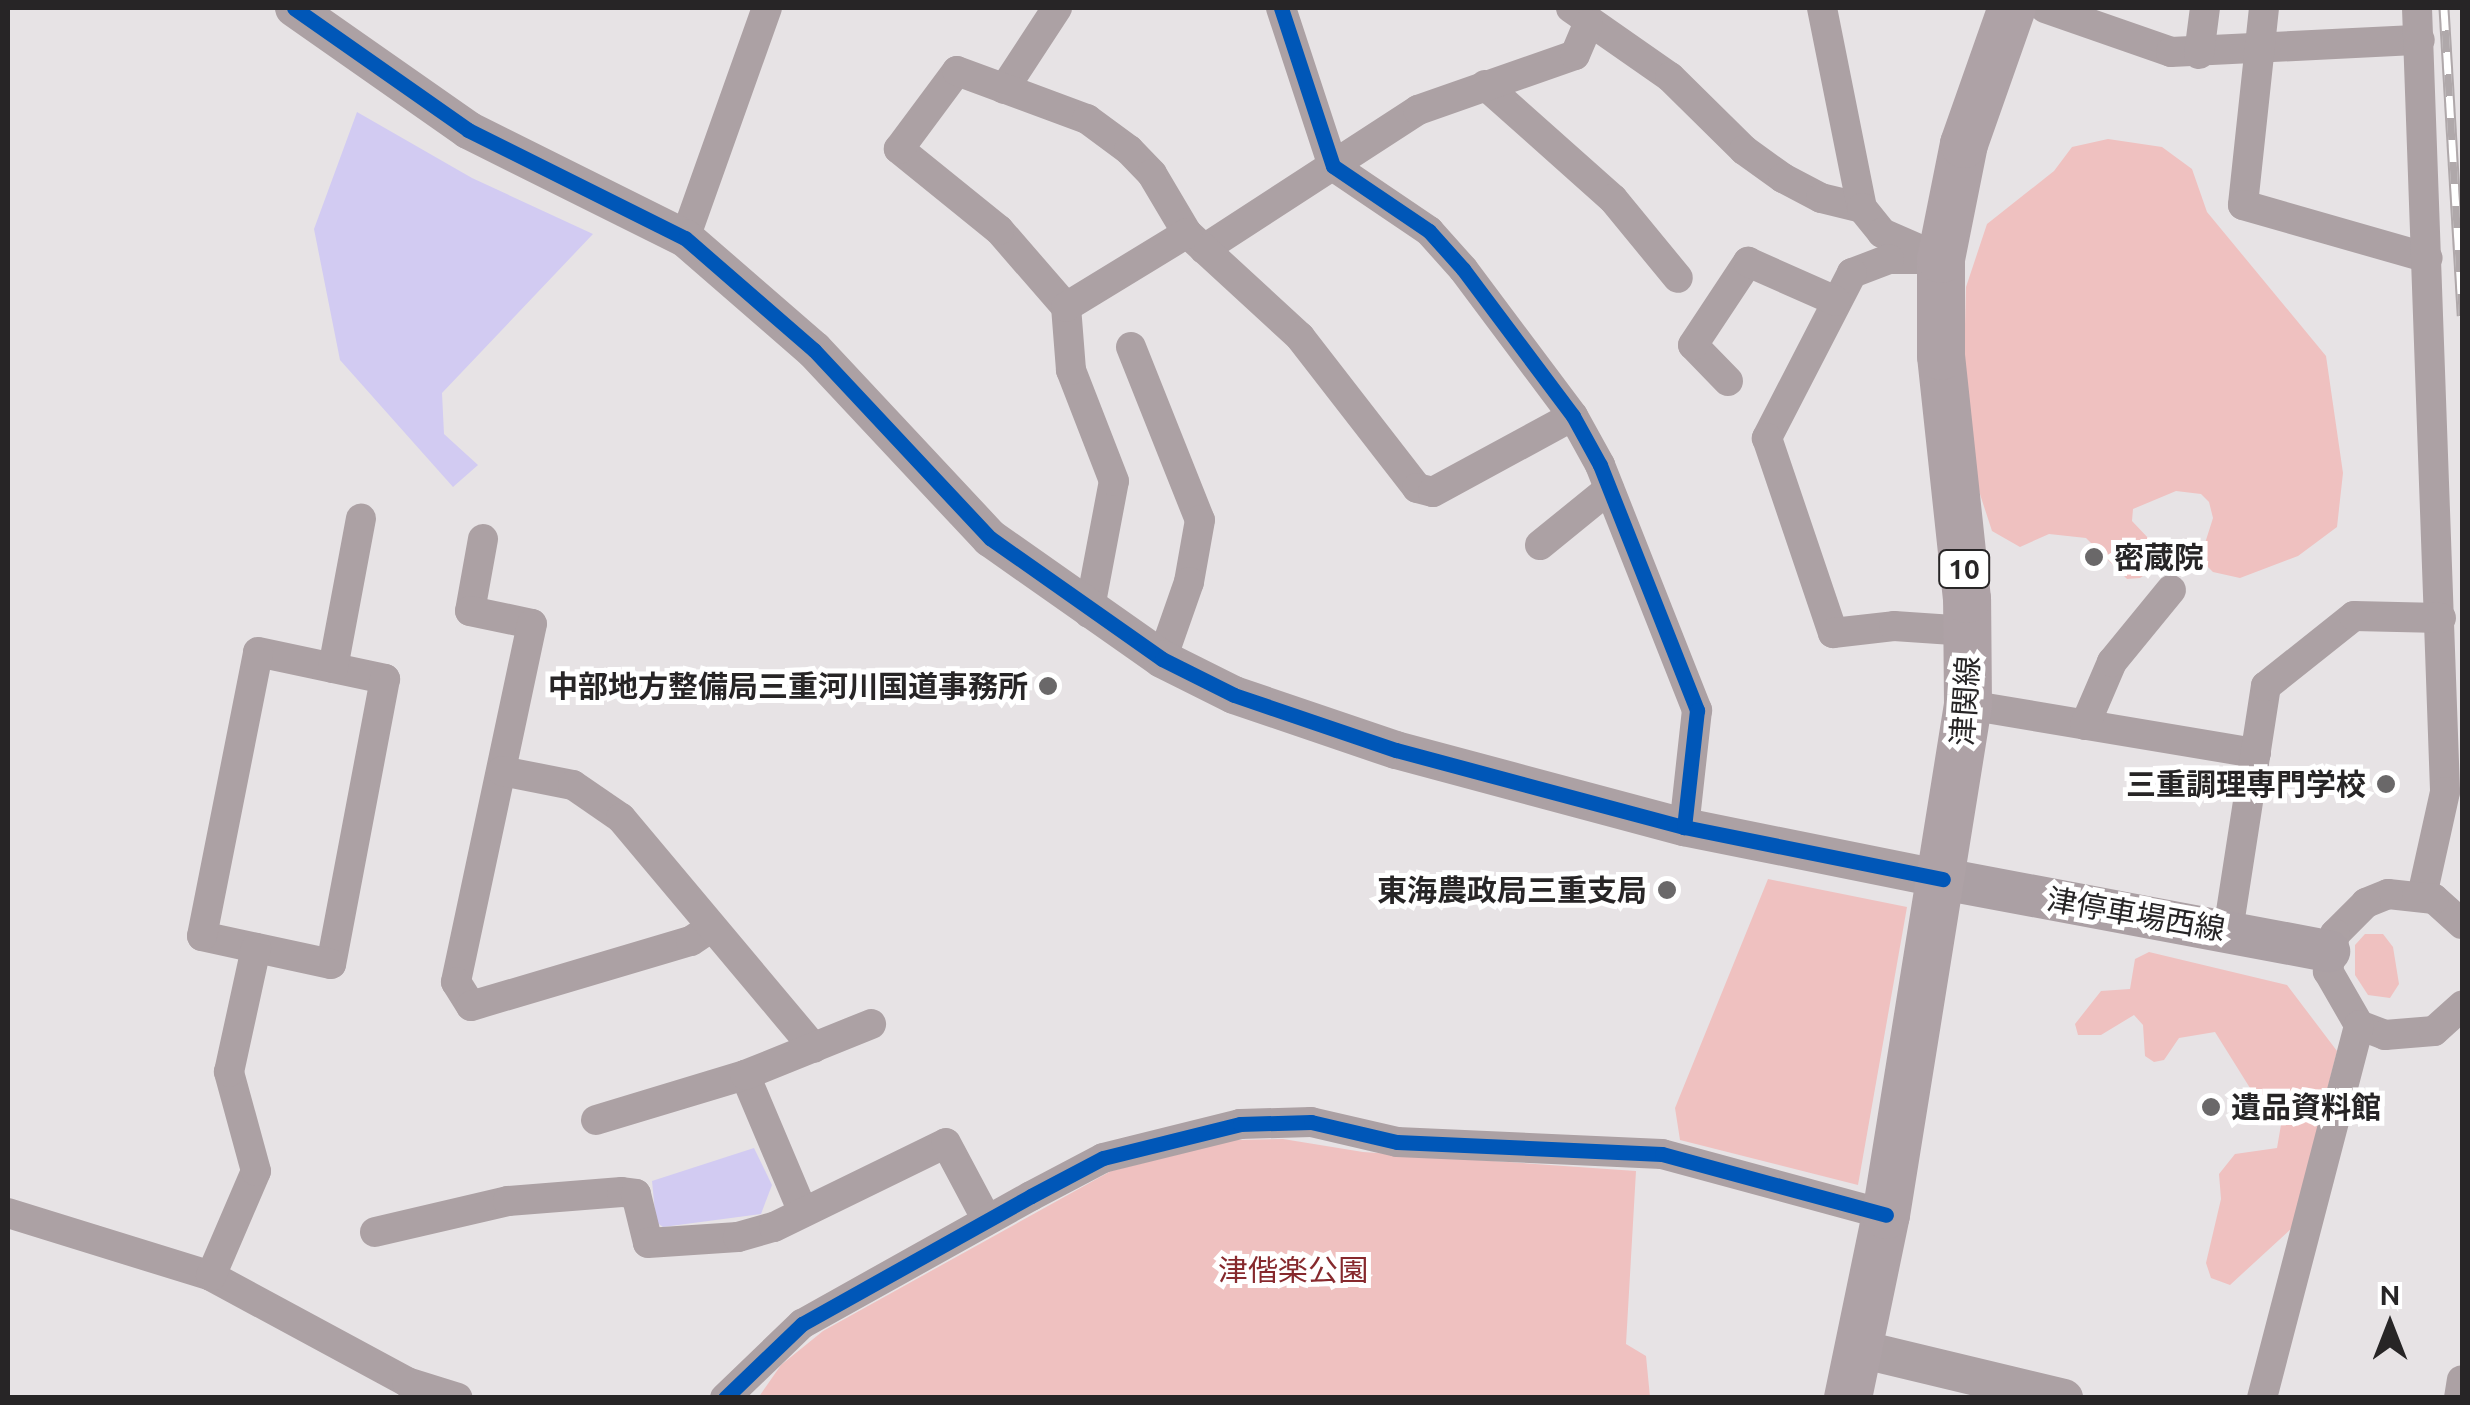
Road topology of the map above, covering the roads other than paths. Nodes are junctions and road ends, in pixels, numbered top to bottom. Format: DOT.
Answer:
graph roads {
  1 [pos="294,8"];
  2 [pos="767,8"];
  3 [pos="1281,8"];
  4 [pos="1822,8"];
  5 [pos="2012,8"];
  6 [pos="2045,8"];
  7 [pos="2206,8"];
  8 [pos="2264,8"];
  9 [pos="2418,8"];
  10 [pos="1042,12"];
  11 [pos="1580,16"];
  12 [pos="2420,40"];
  13 [pos="2262,52"];
  14 [pos="2199,54"];
  15 [pos="1485,85"];
  16 [pos="1004,89"];
  17 [pos="1333,166"];
  18 [pos="1862,208"];
  19 [pos="685,238"];
  20 [pos="1195,241"];
  21 [pos="2428,258"];
  22 [pos="1942,259"];
  23 [pos="1678,278"];
  24 [pos="1836,302"];
  25 [pos="1066,308"];
  26 [pos="1131,346"];
  27 [pos="1728,381"];
  28 [pos="1573,416"];
  29 [pos="1609,489"];
  30 [pos="361,518"];
  31 [pos="482,538"];
  32 [pos="1540,545"];
  33 [pos="2171,590"];
  34 [pos="1089,612"];
  35 [pos="2441,618"];
  36 [pos="1968,631"];
  37 [pos="1162,660"];
  38 [pos="333,668"];
  39 [pos="1968,706"];
  40 [pos="2085,725"];
  41 [pos="2256,754"];
  42 [pos="502,771"];
  43 [pos="1684,827"];
  44 [pos="1943,878"];
  45 [pos="2422,896"];
  46 [pos="2462,924"];
  47 [pos="712,927"];
  48 [pos="2228,930"];
  49 [pos="256,948"];
  50 [pos="2328,952"];
  51 [pos="2462,1006"];
  52 [pos="871,1024"];
  53 [pos="2359,1025"];
  54 [pos="814,1048"];
  55 [pos="745,1075"];
  56 [pos="596,1120"];
  57 [pos="803,1212"];
  58 [pos="8,1213"];
  59 [pos="1886,1215"];
  60 [pos="987,1220"];
  61 [pos="376,1232"];
  62 [pos="211,1276"];
  63 [pos="1860,1349"];
  64 [pos="2462,1380"];
  65 [pos="734,1396"];
  66 [pos="458,1398"];
  67 [pos="1848,1398"];
  68 [pos="2064,1398"];
  69 [pos="2262,1398"];
  70 [pos="2458,1398"];
  1 -- 19 [label="street"];
  2 -- 19 [label="street"];
  3 -- 17 [label="street"];
  4 -- 18 [label="street"];
  5 -- 22 [label="main road, 津関線 / 10"];
  6 -- 14 [label="street"];
  7 -- 14 [label="street"];
  8 -- 13 [label="street"];
  9 -- 12 [label="street"];
  10 -- 16 [label="street"];
  11 -- 15 [label="street"];
  11 -- 18 [label="street"];
  12 -- 13 [label="street"];
  12 -- 21 [label="street"];
  13 -- 14 [label="street"];
  13 -- 21 [label="street"];
  15 -- 17 [label="street"];
  15 -- 23 [label="street"];
  16 -- 20 [label="street"];
  16 -- 25 [label="street"];
  17 -- 20 [label="street"];
  17 -- 28 [label="street"];
  18 -- 22 [label="street"];
  19 -- 34 [label="street"];
  20 -- 25 [label="street"];
  20 -- 28 [label="street"];
  21 -- 35 [label="street"];
  22 -- 24 [label="street"];
  22 -- 36 [label="main road, 津関線 / 10"];
  24 -- 27 [label="street"];
  24 -- 36 [label="street"];
  25 -- 34 [label="street"];
  26 -- 37 [label="street"];
  28 -- 29 [label="street"];
  29 -- 32 [label="street"];
  29 -- 43 [label="street"];
  30 -- 38 [label="street"];
  31 -- 42 [label="street"];
  33 -- 40 [label="street"];
  34 -- 37 [label="street"];
  35 -- 41 [label="street"];
  35 -- 45 [label="street"];
  36 -- 39 [label="main road, 津関線 / 10"];
  37 -- 43 [label="street"];
  38 -- 49 [label="street"];
  38 -- 49 [label="street"];
  39 -- 40 [label="street"];
  39 -- 44 [label="main road, 津関線 / 10"];
  40 -- 41 [label="street"];
  41 -- 48 [label="street"];
  42 -- 47 [label="street"];
  42 -- 47 [label="street"];
  43 -- 44 [label="street"];
  44 -- 48 [label="main road, 津停車場西線"];
  44 -- 59 [label="main road, 津関線 / 10"];
  45 -- 46 [label="street"];
  45 -- 50 [label="street"];
  47 -- 54 [label="street"];
  48 -- 50 [label="main road, 津停車場西線"];
  49 -- 62 [label="street"];
  50 -- 53 [label="street"];
  51 -- 53 [label="street"];
  52 -- 54 [label="street"];
  53 -- 69 [label="street"];
  54 -- 55 [label="street"];
  55 -- 56 [label="street"];
  55 -- 57 [label="street"];
  57 -- 60 [label="street"];
  57 -- 61 [label="street"];
  58 -- 62 [label="street"];
  59 -- 60 [label="street"];
  59 -- 63 [label="main road, 津関線 / 10"];
  60 -- 65 [label="street"];
  62 -- 66 [label="street"];
  63 -- 67 [label="main road, 津関線 / 10"];
  63 -- 68 [label="street"];
  64 -- 70 [label="street"];
}
